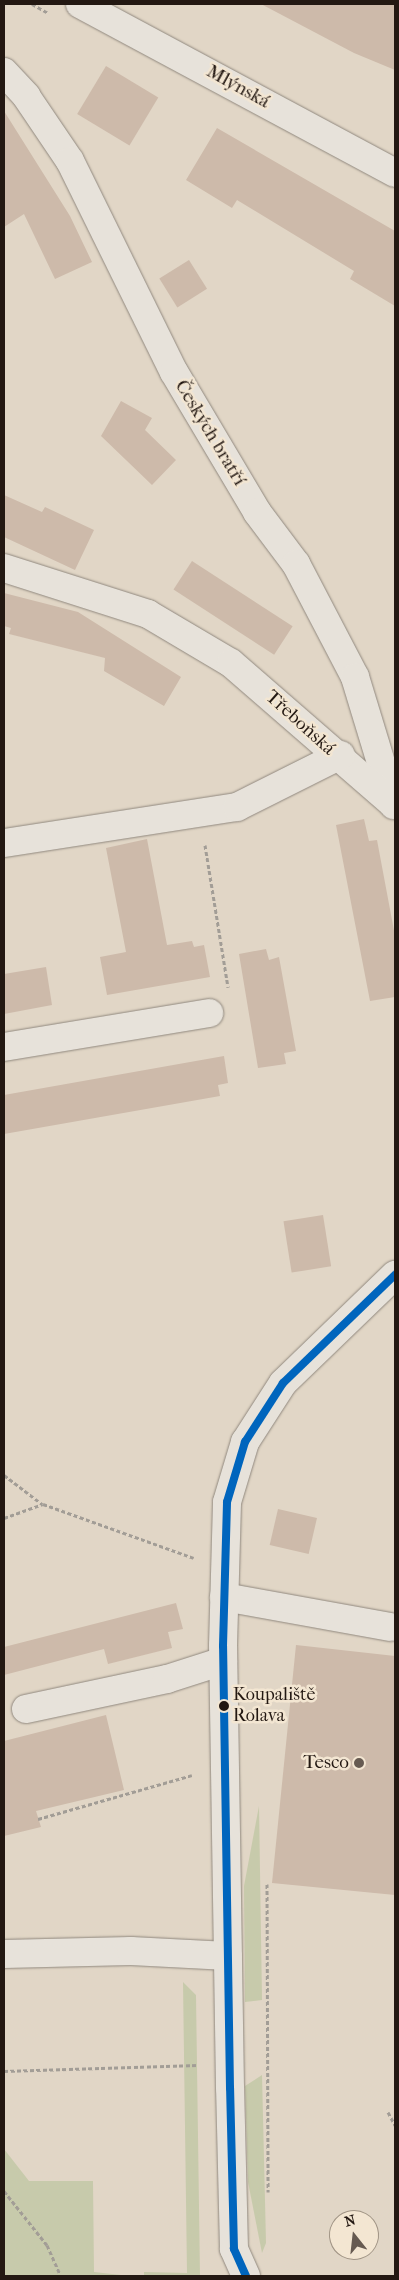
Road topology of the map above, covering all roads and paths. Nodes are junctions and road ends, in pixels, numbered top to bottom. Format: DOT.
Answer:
graph roads {
  1 [pos="80,4"];
  2 [pos="4,72"];
  3 [pos="395,173"];
  4 [pos="4,568"];
  5 [pos="341,755"];
  6 [pos="395,806"];
  7 [pos="200,812"];
  8 [pos="4,843"];
  9 [pos="208,1013"];
  10 [pos="4,1047"];
  11 [pos="395,1274"];
  12 [pos="4,1475"];
  13 [pos="43,1504"];
  14 [pos="4,1518"];
  15 [pos="225,1570"];
  16 [pos="224,1598"];
  17 [pos="390,1627"];
  18 [pos="223,1661"];
  19 [pos="26,1709"];
  20 [pos="202,1772"];
  21 [pos="38,1818"];
  22 [pos="266,1884"];
  23 [pos="4,1954"];
  24 [pos="228,1956"];
  25 [pos="204,2065"];
  26 [pos="4,2071"];
  27 [pos="388,2112"];
  28 [pos="395,2125"];
  29 [pos="4,2191"];
  30 [pos="268,2200"];
  31 [pos="61,2276"];
  32 [pos="246,2276"];
  1 -- 3 [label="street, Mlýnská"];
  2 -- 6 [label="street, Českých bratří"];
  4 -- 5 [label="street, Třeboňská"];
  5 -- 6 [label="street, Českých bratří"];
  5 -- 7 [label="street, Třeboňská"];
  7 -- 8 [label="street, Třeboňská"];
  7 -- 9 [label="path"];
  9 -- 10 [label="street"];
  11 -- 15 [label="street"];
  12 -- 13 [label="path"];
  13 -- 14 [label="path"];
  13 -- 15 [label="path"];
  15 -- 16 [label="street"];
  16 -- 17 [label="street"];
  16 -- 18 [label="street"];
  18 -- 19 [label="street"];
  18 -- 24 [label="street"];
  20 -- 21 [label="path"];
  22 -- 30 [label="path"];
  23 -- 24 [label="street"];
  24 -- 32 [label="street"];
  25 -- 26 [label="path"];
  27 -- 28 [label="path"];
  29 -- 31 [label="path"];
}
